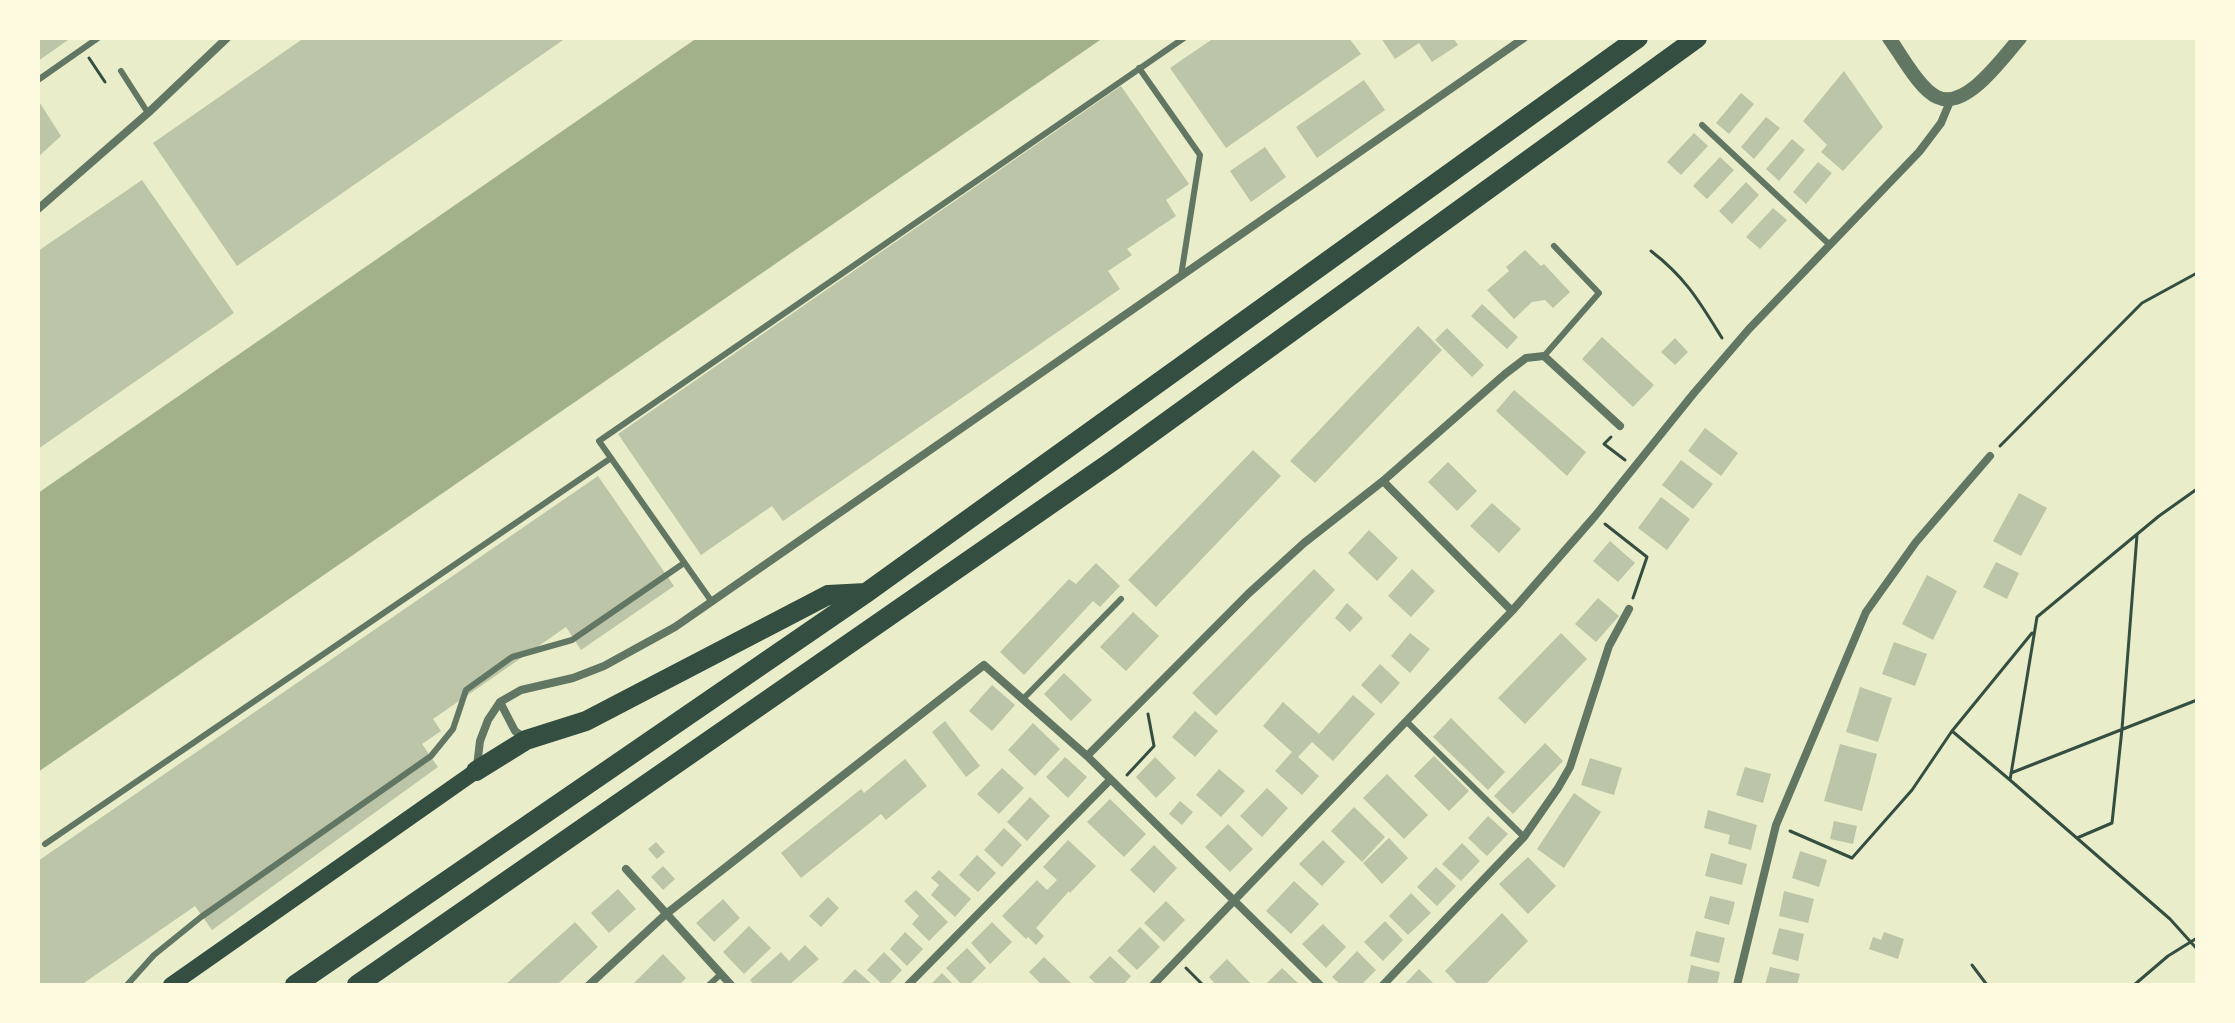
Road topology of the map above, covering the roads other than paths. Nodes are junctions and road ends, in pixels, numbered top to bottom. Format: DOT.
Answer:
graph roads {
  1 [pos="98,38"];
  2 [pos="227,38"];
  3 [pos="1184,38"];
  4 [pos="1524,38"];
  5 [pos="1638,38"];
  6 [pos="1697,38"];
  7 [pos="1889,38"];
  8 [pos="2020,38"];
  9 [pos="1139,68"];
  10 [pos="121,71"];
  11 [pos="38,80"];
  12 [pos="1951,99"];
  13 [pos="148,113"];
  14 [pos="1702,125"];
  15 [pos="38,209"];
  16 [pos="1830,245"];
  17 [pos="1554,246"];
  18 [pos="1181,277"];
  19 [pos="1544,356"];
  20 [pos="1620,426"];
  21 [pos="1990,456"];
  22 [pos="611,458"];
  23 [pos="1383,481"];
  24 [pos="684,563"];
  25 [pos="866,593"];
  26 [pos="1121,599"];
  27 [pos="712,602"];
  28 [pos="1629,609"];
  29 [pos="1512,611"];
  30 [pos="1023,699"];
  31 [pos="500,702"];
  32 [pos="1407,722"];
  33 [pos="526,740"];
  34 [pos="1087,756"];
  35 [pos="476,771"];
  36 [pos="1113,784"];
  37 [pos="1524,837"];
  38 [pos="45,844"];
  39 [pos="626,869"];
  40 [pos="1234,901"];
  41 [pos="666,914"];
  42 [pos="395,959"];
  43 [pos="721,974"];
  44 [pos="127,985"];
  45 [pos="171,985"];
  46 [pos="295,985"];
  47 [pos="357,985"];
  48 [pos="383,985"];
  49 [pos="589,985"];
  50 [pos="709,985"];
  51 [pos="731,985"];
  52 [pos="908,985"];
  53 [pos="1153,985"];
  54 [pos="1320,985"];
  55 [pos="1383,985"];
  56 [pos="1737,985"];
  1 -- 11 [label="lane"];
  2 -- 13 [label="street"];
  3 -- 9 [label="lane"];
  4 -- 18 [label="street"];
  5 -- 25 [label="highway"];
  6 -- 42 [label="highway"];
  7 -- 12 [label="street"];
  8 -- 12 [label="street"];
  9 -- 18 [label="lane"];
  9 -- 22 [label="lane"];
  10 -- 13 [label="lane"];
  12 -- 16 [label="street"];
  13 -- 15 [label="street"];
  14 -- 16 [label="lane"];
  16 -- 29 [label="street"];
  17 -- 19 [label="lane"];
  18 -- 27 [label="street"];
  19 -- 20 [label="street"];
  19 -- 23 [label="street"];
  21 -- 56 [label="street"];
  22 -- 24 [label="lane"];
  22 -- 38 [label="lane"];
  23 -- 29 [label="street"];
  23 -- 34 [label="street"];
  24 -- 27 [label="lane"];
  24 -- 44 [label="lane"];
  25 -- 33 [label="highway"];
  25 -- 46 [label="highway"];
  26 -- 30 [label="lane"];
  27 -- 31 [label="street"];
  28 -- 37 [label="street"];
  29 -- 32 [label="street"];
  30 -- 34 [label="street"];
  30 -- 41 [label="street"];
  31 -- 33 [label="street"];
  31 -- 35 [label="street"];
  32 -- 37 [label="lane"];
  32 -- 40 [label="street"];
  33 -- 35 [label="highway"];
  34 -- 36 [label="street"];
  35 -- 45 [label="main road"];
  36 -- 40 [label="street"];
  36 -- 52 [label="street"];
  37 -- 55 [label="street"];
  39 -- 41 [label="street"];
  40 -- 53 [label="street"];
  40 -- 54 [label="street"];
  41 -- 43 [label="street"];
  41 -- 49 [label="street"];
  42 -- 47 [label="highway"];
  42 -- 48 [label="highway"];
  43 -- 50 [label="lane"];
  43 -- 51 [label="street"];
}
